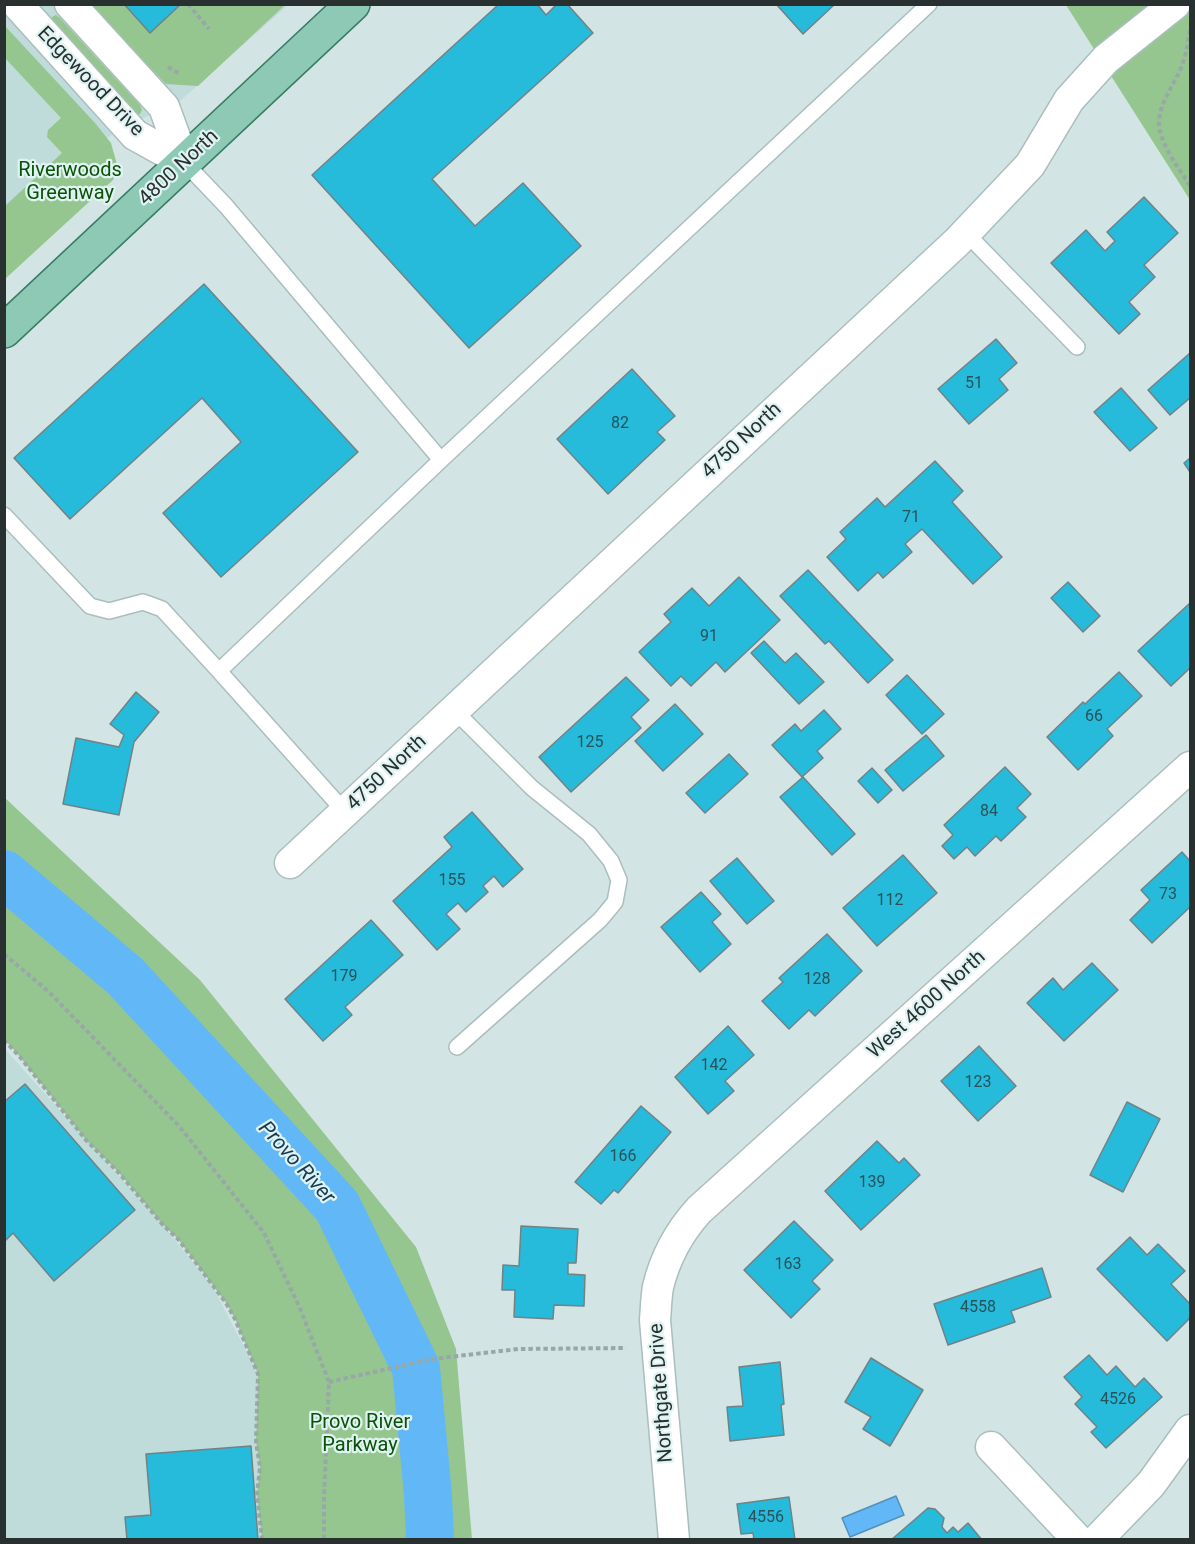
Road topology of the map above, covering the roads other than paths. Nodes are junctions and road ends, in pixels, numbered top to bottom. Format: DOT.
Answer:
graph roads {
  1 [pos="17,4"];
  2 [pos="69,4"];
  3 [pos="353,4"];
  4 [pos="929,4"];
  5 [pos="1176,4"];
  6 [pos="184,162"];
  7 [pos="965,232"];
  8 [pos="4,331"];
  9 [pos="1077,347"];
  10 [pos="441,460"];
  11 [pos="4,515"];
  12 [pos="219,671"];
  13 [pos="454,710"];
  14 [pos="1191,767"];
  15 [pos="345,812"];
  16 [pos="290,863"];
  17 [pos="457,1047"];
  18 [pos="672,1250"];
  19 [pos="1191,1431"];
  20 [pos="991,1447"];
  21 [pos="674,1539"];
  22 [pos="1078,1539"];
  23 [pos="1097,1539"];
  1 -- 6 [label="street, Edgewood Drive"];
  2 -- 6 [label="street, Edgewood Drive"];
  3 -- 6 [label="main road, 4800 North"];
  4 -- 10 [label="lane"];
  5 -- 7 [label="street, 4750 North"];
  6 -- 8 [label="main road, 4800 North"];
  6 -- 10 [label="lane"];
  7 -- 9 [label="lane"];
  7 -- 13 [label="street, 4750 North"];
  10 -- 12 [label="lane"];
  11 -- 12 [label="lane"];
  12 -- 15 [label="lane"];
  13 -- 15 [label="street, 4750 North"];
  13 -- 17 [label="lane"];
  14 -- 18 [label="street, West 4600 North"];
  15 -- 16 [label="street, 4750 North"];
  18 -- 21 [label="street, Northgate Drive"];
  19 -- 23 [label="street"];
  20 -- 22 [label="street"];
}
